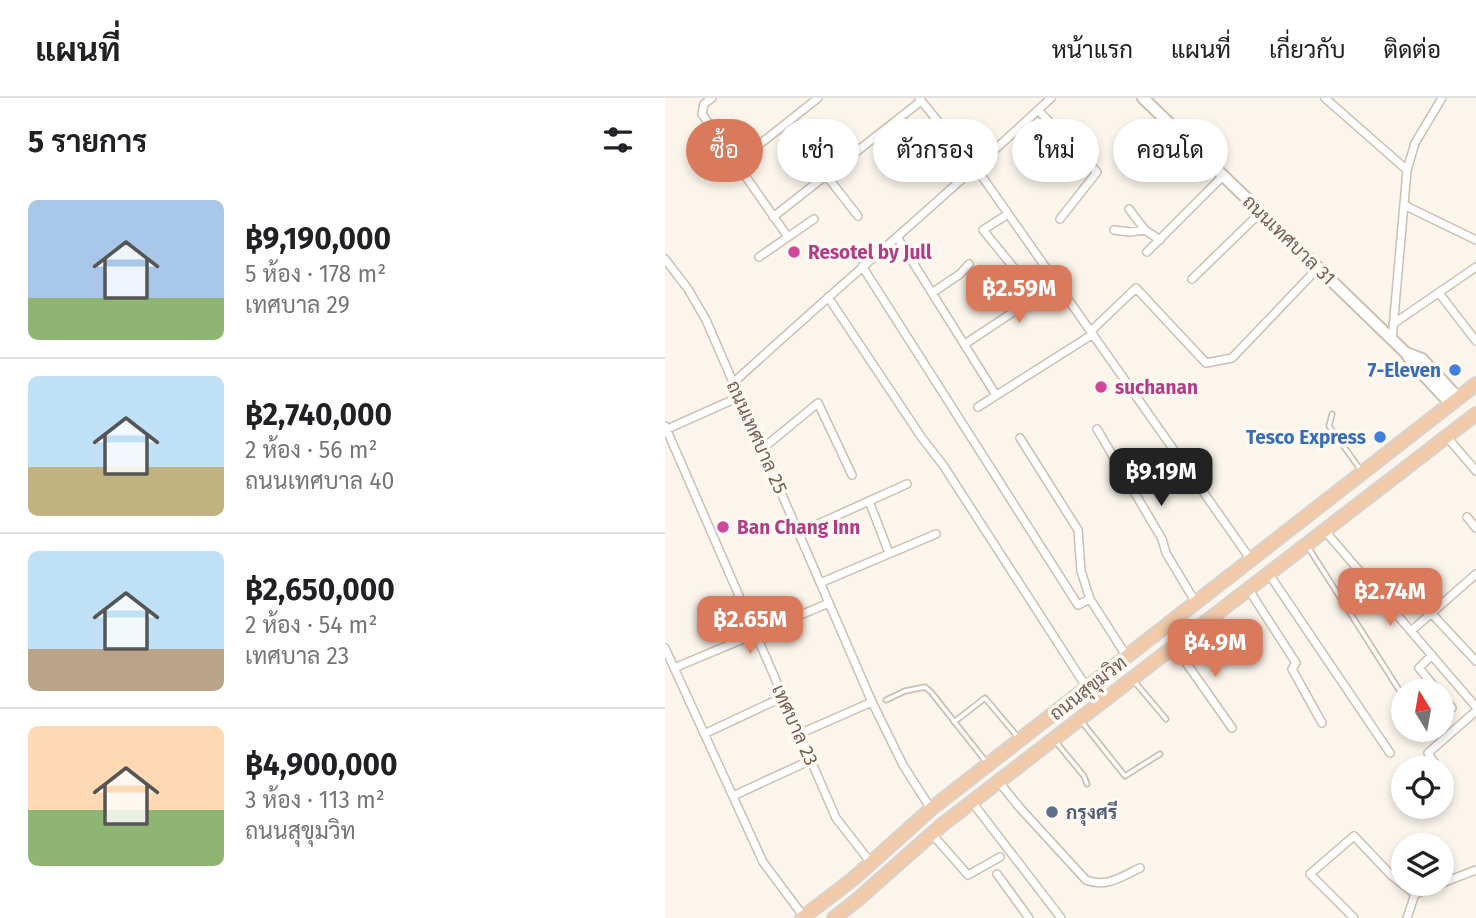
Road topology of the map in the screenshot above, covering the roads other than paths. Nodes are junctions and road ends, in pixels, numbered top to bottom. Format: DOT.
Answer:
graph roads {
  1 [pos="712,98"];
  2 [pos="818,98"];
  3 [pos="1051,98"];
  4 [pos="1143,98"];
  5 [pos="1326,98"];
  6 [pos="1442,98"];
  7 [pos="921,99"];
  8 [pos="1038,110"];
  9 [pos="705,119"];
  10 [pos="937,119"];
  11 [pos="1165,119"];
  12 [pos="763,142"];
  13 [pos="998,147"];
  14 [pos="859,149"];
  15 [pos="1407,170"];
  16 [pos="1228,181"];
  17 [pos="749,182"];
  18 [pos="817,182"];
  19 [pos="831,182"];
  20 [pos="960,182"];
  21 [pos="986,182"];
  22 [pos="1217,182"];
  23 [pos="1404,205"];
  24 [pos="1129,209"];
  25 [pos="1261,212"];
  26 [pos="1008,214"];
  27 [pos="858,216"];
  28 [pos="773,217"];
  29 [pos="814,219"];
  30 [pos="1060,219"];
  31 [pos="1114,230"];
  32 [pos="1145,230"];
  33 [pos="788,237"];
  34 [pos="897,237"];
  35 [pos="1160,240"];
  36 [pos="1476,240"];
  37 [pos="1147,252"];
  38 [pos="759,257"];
  39 [pos="665,259"];
  40 [pos="969,264"];
  41 [pos="862,266"];
  42 [pos="1476,267"];
  43 [pos="668,268"];
  44 [pos="1318,268"];
  45 [pos="1019,274"];
  46 [pos="1192,279"];
  47 [pos="1057,283"];
  48 [pos="932,293"];
  49 [pos="1439,293"];
  50 [pos="828,297"];
  51 [pos="1393,324"];
  52 [pos="1092,332"];
  53 [pos="1392,341"];
  54 [pos="1476,341"];
  55 [pos="965,344"];
  56 [pos="733,383"];
  57 [pos="1476,384"];
  58 [pos="996,395"];
  59 [pos="739,397"];
  60 [pos="1455,401"];
  61 [pos="978,407"];
  62 [pos="1332,414"];
  63 [pos="1473,416"];
  64 [pos="666,429"];
  65 [pos="1097,429"];
  66 [pos="1447,437"];
  67 [pos="1020,438"];
  68 [pos="762,449"];
  69 [pos="1476,471"];
  70 [pos="1364,473"];
  71 [pos="852,475"];
  72 [pos="907,484"];
  73 [pos="869,501"];
  74 [pos="1467,517"];
  75 [pos="1476,528"];
  76 [pos="1325,531"];
  77 [pos="798,533"];
  78 [pos="936,534"];
  79 [pos="1307,545"];
  80 [pos="889,553"];
  81 [pos="1252,560"];
  82 [pos="1269,574"];
  83 [pos="1476,575"];
  84 [pos="820,583"];
  85 [pos="1249,590"];
  86 [pos="1090,598"];
  87 [pos="829,603"];
  88 [pos="1196,603"];
  89 [pos="1431,613"];
  90 [pos="1411,631"];
  91 [pos="755,633"];
  92 [pos="1175,647"];
  93 [pos="665,649"];
  94 [pos="1432,655"];
  95 [pos="1127,657"];
  96 [pos="1476,661"];
  97 [pos="674,668"];
  98 [pos="1133,679"];
  99 [pos="1392,679"];
  100 [pos="1429,679"];
  101 [pos="1087,688"];
  102 [pos="783,697"];
  103 [pos="886,700"];
  104 [pos="872,702"];
  105 [pos="1475,705"];
  106 [pos="1166,719"];
  107 [pos="1081,720"];
  108 [pos="954,722"];
  109 [pos="1322,723"];
  110 [pos="1232,728"];
  111 [pos="704,734"];
  112 [pos="799,734"];
  113 [pos="1020,740"];
  114 [pos="1054,740"];
  115 [pos="1390,753"];
  116 [pos="1160,754"];
  117 [pos="1430,756"];
  118 [pos="811,760"];
  119 [pos="988,765"];
  120 [pos="999,782"];
  121 [pos="1087,784"];
  122 [pos="733,796"];
  123 [pos="972,802"];
  124 [pos="931,809"];
  125 [pos="937,829"];
  126 [pos="1000,857"];
  127 [pos="871,863"];
  128 [pos="1140,869"];
  129 [pos="1476,870"];
  130 [pos="997,874"];
  131 [pos="1391,875"];
  132 [pos="1454,879"];
  133 [pos="1414,896"];
  134 [pos="803,918"];
  135 [pos="834,918"];
  136 [pos="1029,918"];
  137 [pos="1061,918"];
  138 [pos="1354,918"];
  139 [pos="1407,918"];
  1 -- 9 [label="street"];
  2 -- 12 [label="street"];
  3 -- 8 [label="street"];
  4 -- 11 [label="main road, ถนนเทศบาล 31"];
  5 -- 15 [label="street"];
  6 -- 15 [label="street"];
  7 -- 10 [label="street"];
  7 -- 14 [label="street"];
  8 -- 13 [label="street"];
  8 -- 30 [label="street"];
  15 -- 23 [label="street"];
  16 -- 25 [label="main road, ถนนเทศบาล 31"];
  17 -- 28 [label="street"];
  18 -- 28 [label="street"];
  19 -- 27 [label="street"];
  20 -- 34 [label="street"];
  21 -- 26 [label="street"];
  22 -- 35 [label="street"];
  23 -- 36 [label="street"];
  23 -- 51 [label="street"];
  24 -- 32 [label="street"];
  25 -- 44 [label="main road, ถนนเทศบาล 31"];
  25 -- 46 [label="street"];
  26 -- 45 [label="street"];
  26 -- 47 [label="street"];
  28 -- 33 [label="street"];
  29 -- 33 [label="street"];
  31 -- 32 [label="street"];
  32 -- 35 [label="street"];
  33 -- 38 [label="street"];
  34 -- 41 [label="street"];
  34 -- 48 [label="street"];
  35 -- 37 [label="street"];
  39 -- 43 [label="street, ถนนเทศบาล 25"];
  40 -- 48 [label="street"];
  41 -- 50 [label="street"];
  41 -- 86 [label="street"];
  42 -- 49 [label="street"];
  43 -- 56 [label="street, ถนนเทศบาล 25"];
  44 -- 52 [label="street"];
  44 -- 53 [label="main road, ถนนเทศบาล 31"];
  47 -- 52 [label="street"];
  47 -- 55 [label="street"];
  48 -- 55 [label="street"];
  49 -- 51 [label="street"];
  49 -- 54 [label="street"];
  50 -- 56 [label="street"];
  50 -- 101 [label="street"];
  51 -- 53 [label="street"];
  52 -- 58 [label="street"];
  52 -- 81 [label="street"];
  53 -- 60 [label="main road, ถนนเทศบาล 31"];
  55 -- 58 [label="street"];
  56 -- 59 [label="street, ถนนเทศบาล 25"];
  57 -- 60 [label="highway, ถนนสุขุมวิท"];
  58 -- 61 [label="street"];
  59 -- 64 [label="street"];
  59 -- 68 [label="street, ถนนเทศบาล 25"];
  60 -- 63 [label="highway"];
  60 -- 70 [label="highway, ถนนสุขุมวิท"];
  62 -- 70 [label="lane"];
  63 -- 66 [label="highway, ถนนสุขุมวิท"];
  64 -- 91 [label="street, เทศบาล 23"];
  65 -- 88 [label="street"];
  66 -- 69 [label="street"];
  66 -- 76 [label="highway, ถนนสุขุมวิท"];
  67 -- 86 [label="street"];
  68 -- 71 [label="street"];
  68 -- 77 [label="street, ถนนเทศบาล 25"];
  70 -- 81 [label="highway, ถนนสุขุมวิท"];
  72 -- 73 [label="street"];
  73 -- 77 [label="street"];
  73 -- 80 [label="street"];
  74 -- 75 [label="street"];
  76 -- 79 [label="highway, ถนนสุขุมวิท"];
  76 -- 90 [label="street"];
  77 -- 84 [label="street, ถนนเทศบาล 25"];
  78 -- 80 [label="street"];
  79 -- 82 [label="highway, ถนนสุขุมวิท"];
  79 -- 99 [label="lane"];
  80 -- 84 [label="street"];
  81 -- 88 [label="highway, ถนนสุขุมวิท"];
  82 -- 85 [label="highway, ถนนสุขุมวิท"];
  82 -- 115 [label="street"];
  83 -- 89 [label="street"];
  84 -- 87 [label="street, ถนนเทศบาล 25"];
  85 -- 92 [label="highway, ถนนสุขุมวิท"];
  85 -- 109 [label="street"];
  86 -- 95 [label="street"];
  87 -- 91 [label="street"];
  87 -- 104 [label="street, ถนนเทศบาล 25"];
  88 -- 95 [label="highway, ถนนสุขุมวิท"];
  89 -- 90 [label="street"];
  89 -- 96 [label="street"];
  90 -- 94 [label="street"];
  91 -- 97 [label="street"];
  91 -- 102 [label="street, เทศบาล 23"];
  92 -- 98 [label="highway, ถนนสุขุมวิท"];
  92 -- 110 [label="street"];
  93 -- 97 [label="street"];
  94 -- 100 [label="street"];
  94 -- 105 [label="street"];
  95 -- 101 [label="highway, ถนนสุขุมวิท"];
  97 -- 111 [label="street"];
  98 -- 106 [label="lane"];
  98 -- 107 [label="highway, ถนนสุขุมวิท"];
  101 -- 113 [label="highway, ถนนสุขุมวิท"];
  102 -- 111 [label="street"];
  102 -- 112 [label="street, เทศบาล 23"];
  103 -- 108 [label="lane"];
  104 -- 112 [label="street"];
  104 -- 124 [label="street, ถนนเทศบาล 25"];
  105 -- 117 [label="street"];
  107 -- 114 [label="highway, ถนนสุขุมวิท"];
  107 -- 116 [label="lane"];
  108 -- 113 [label="lane"];
  108 -- 119 [label="lane"];
  111 -- 122 [label="street"];
  112 -- 118 [label="street, เทศบาล 23"];
  113 -- 119 [label="highway, ถนนสุขุมวิท"];
  114 -- 120 [label="highway, ถนนสุขุมวิท"];
  114 -- 121 [label="lane"];
  118 -- 122 [label="street"];
  118 -- 127 [label="street, เทศบาล 23"];
  119 -- 124 [label="highway, ถนนสุขุมวิท"];
  120 -- 123 [label="highway, ถนนสุขุมวิท"];
  120 -- 128 [label="street"];
  122 -- 134 [label="street"];
  123 -- 125 [label="highway, ถนนสุขุมวิท"];
  123 -- 137 [label="street"];
  124 -- 125 [label="highway"];
  124 -- 127 [label="highway, ถนนสุขุมวิท"];
  125 -- 126 [label="street"];
  125 -- 135 [label="highway, ถนนสุขุมวิท"];
  127 -- 134 [label="highway, ถนนสุขุมวิท"];
  129 -- 132 [label="street"];
  130 -- 136 [label="street"];
  131 -- 138 [label="street"];
  133 -- 139 [label="street"];
}
